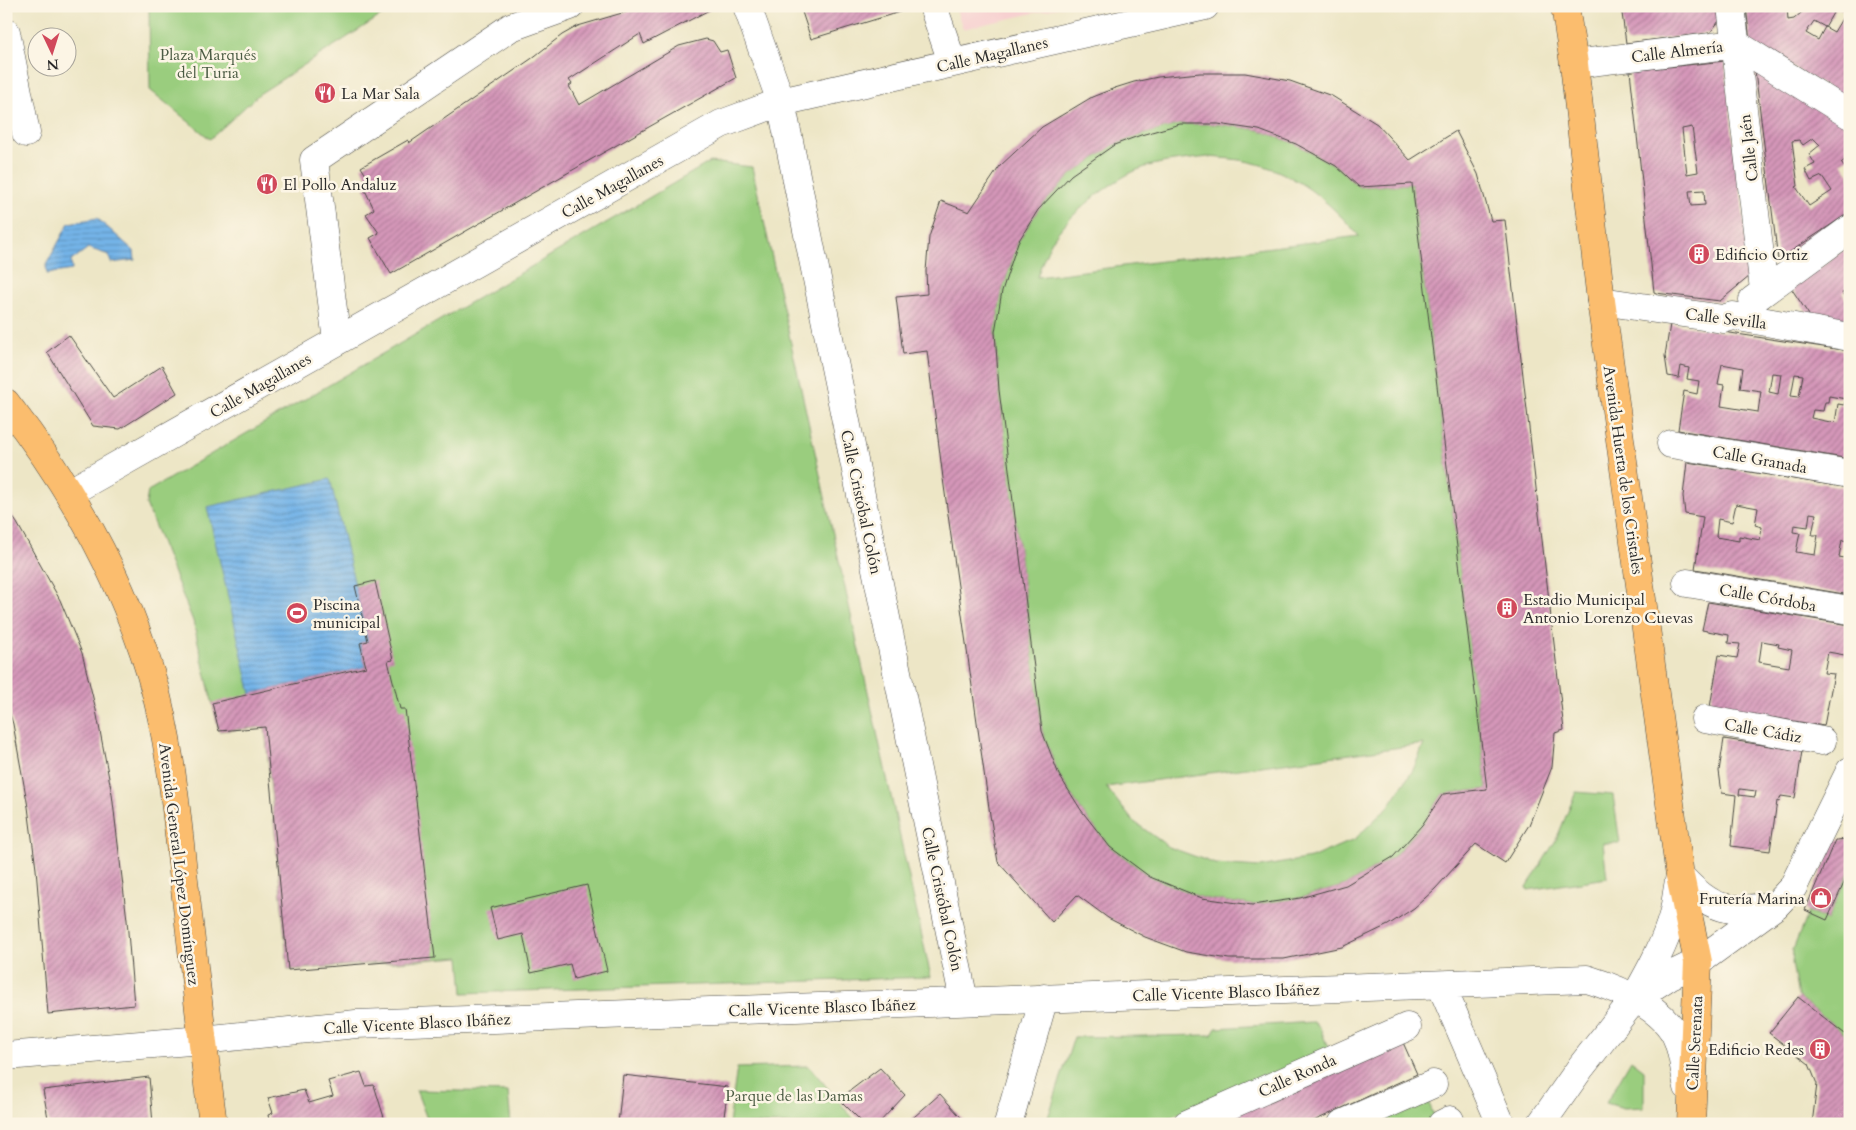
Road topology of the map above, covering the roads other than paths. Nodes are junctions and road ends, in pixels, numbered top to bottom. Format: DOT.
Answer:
graph roads {
  1 [pos="570,6"];
  2 [pos="746,6"];
  3 [pos="934,6"];
  4 [pos="1205,6"];
  5 [pos="1565,6"];
  6 [pos="1731,6"];
  7 [pos="6,32"];
  8 [pos="1736,44"];
  9 [pos="952,62"];
  10 [pos="1574,64"];
  11 [pos="781,102"];
  12 [pos="1850,115"];
  13 [pos="26,133"];
  14 [pos="1850,229"];
  15 [pos="1764,290"];
  16 [pos="1601,302"];
  17 [pos="1733,316"];
  18 [pos="1850,337"];
  19 [pos="337,341"];
  20 [pos="6,403"];
  21 [pos="1671,444"];
  22 [pos="1850,474"];
  23 [pos="70,492"];
  24 [pos="1687,583"];
  25 [pos="1850,610"];
  26 [pos="1705,719"];
  27 [pos="1822,741"];
  28 [pos="1847,784"];
  29 [pos="1680,876"];
  30 [pos="1776,905"];
  31 [pos="1698,962"];
  32 [pos="1441,985"];
  33 [pos="1044,998"];
  34 [pos="1635,998"];
  35 [pos="964,1001"];
  36 [pos="1407,1027"];
  37 [pos="202,1040"];
  38 [pos="6,1056"];
  39 [pos="1433,1084"];
  40 [pos="1691,1114"];
  41 [pos="213,1124"];
  42 [pos="1008,1124"];
  43 [pos="1186,1124"];
  44 [pos="1342,1124"];
  45 [pos="1501,1124"];
  46 [pos="1541,1124"];
  1 -- 19 [label="street"];
  2 -- 11 [label="street, Calle Cristóbal Colón"];
  3 -- 9 [label="street"];
  4 -- 9 [label="street, Calle Magallanes"];
  5 -- 10 [label="main road, Avenida Huerta de los Cristales"];
  6 -- 8 [label="street, Calle Jaén"];
  7 -- 13 [label="street"];
  8 -- 10 [label="street, Calle Almería"];
  8 -- 12 [label="street, Calle Almería"];
  8 -- 15 [label="street, Calle Jaén"];
  9 -- 11 [label="street, Calle Magallanes"];
  10 -- 16 [label="main road, Avenida Huerta de los Cristales"];
  11 -- 19 [label="street, Calle Magallanes"];
  11 -- 35 [label="street, Calle Cristóbal Colón"];
  14 -- 15 [label="street"];
  15 -- 17 [label="street"];
  16 -- 17 [label="street, Calle Sevilla"];
  16 -- 29 [label="main road, Avenida Huerta de los Cristales"];
  17 -- 18 [label="street, Calle Sevilla"];
  19 -- 23 [label="street, Calle Magallanes"];
  20 -- 23 [label="main road, Avenida General López Domínguez"];
  21 -- 22 [label="street, Calle Granada"];
  23 -- 37 [label="main road, Avenida General López Domínguez"];
  24 -- 25 [label="street, Calle Córdoba"];
  26 -- 27 [label="street, Calle Cádiz"];
  28 -- 30 [label="street"];
  29 -- 30 [label="street"];
  29 -- 31 [label="main road, Avenida Huerta de los Cristales"];
  29 -- 34 [label="street"];
  30 -- 31 [label="street"];
  31 -- 34 [label="street"];
  31 -- 40 [label="main road, Calle Serenata"];
  32 -- 33 [label="street, Calle Vicente Blasco Ibáñez"];
  32 -- 34 [label="street, Calle Vicente Blasco Ibáñez"];
  32 -- 45 [label="street"];
  33 -- 35 [label="street, Calle Vicente Blasco Ibáñez"];
  33 -- 42 [label="street"];
  34 -- 40 [label="street, Calle Vicente Blasco Ibáñez"];
  34 -- 46 [label="street"];
  35 -- 37 [label="street, Calle Vicente Blasco Ibáñez"];
  36 -- 43 [label="street, Calle Ronda"];
  37 -- 38 [label="street, Calle Vicente Blasco Ibáñez"];
  37 -- 41 [label="main road, Avenida General López Domínguez"];
  39 -- 44 [label="street"];
}
